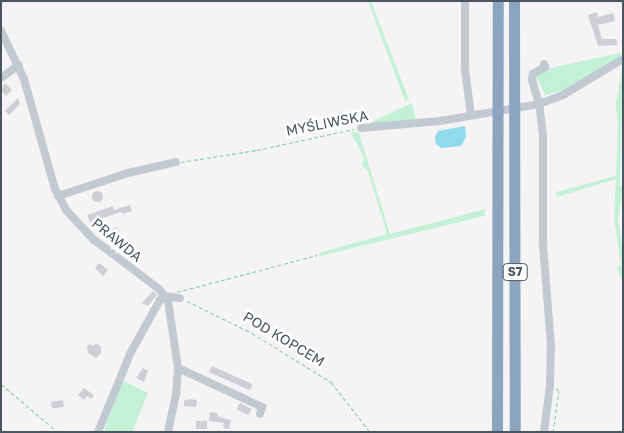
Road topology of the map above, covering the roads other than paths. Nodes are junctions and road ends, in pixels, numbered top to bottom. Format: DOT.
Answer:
graph roads {
  1 [pos="465,1"];
  2 [pos="498,1"];
  3 [pos="514,1"];
  4 [pos="1,31"];
  5 [pos="623,59"];
  6 [pos="544,64"];
  7 [pos="19,65"];
  8 [pos="1,78"];
  9 [pos="540,104"];
  10 [pos="471,116"];
  11 [pos="361,128"];
  12 [pos="176,162"];
  13 [pos="58,196"];
  14 [pos="168,296"];
  15 [pos="180,298"];
  16 [pos="178,368"];
  17 [pos="260,414"];
  18 [pos="98,432"];
  19 [pos="168,432"];
  20 [pos="497,432"];
  21 [pos="515,432"];
  22 [pos="544,432"];
  1 -- 10 [label="street"];
  2 -- 20 [label="highway, S7"];
  3 -- 21 [label="highway, S7"];
  4 -- 7 [label="street, PRAWDA"];
  5 -- 9 [label="street, MYŚLIWSKA"];
  6 -- 9 [label="street"];
  7 -- 8 [label="street"];
  7 -- 13 [label="street, PRAWDA"];
  9 -- 10 [label="street, MYŚLIWSKA"];
  9 -- 22 [label="street"];
  10 -- 11 [label="street, MYŚLIWSKA"];
  12 -- 13 [label="street"];
  13 -- 14 [label="street, PRAWDA"];
  14 -- 15 [label="street"];
  14 -- 16 [label="street"];
  14 -- 18 [label="street"];
  16 -- 17 [label="street"];
  16 -- 19 [label="street"];
}
